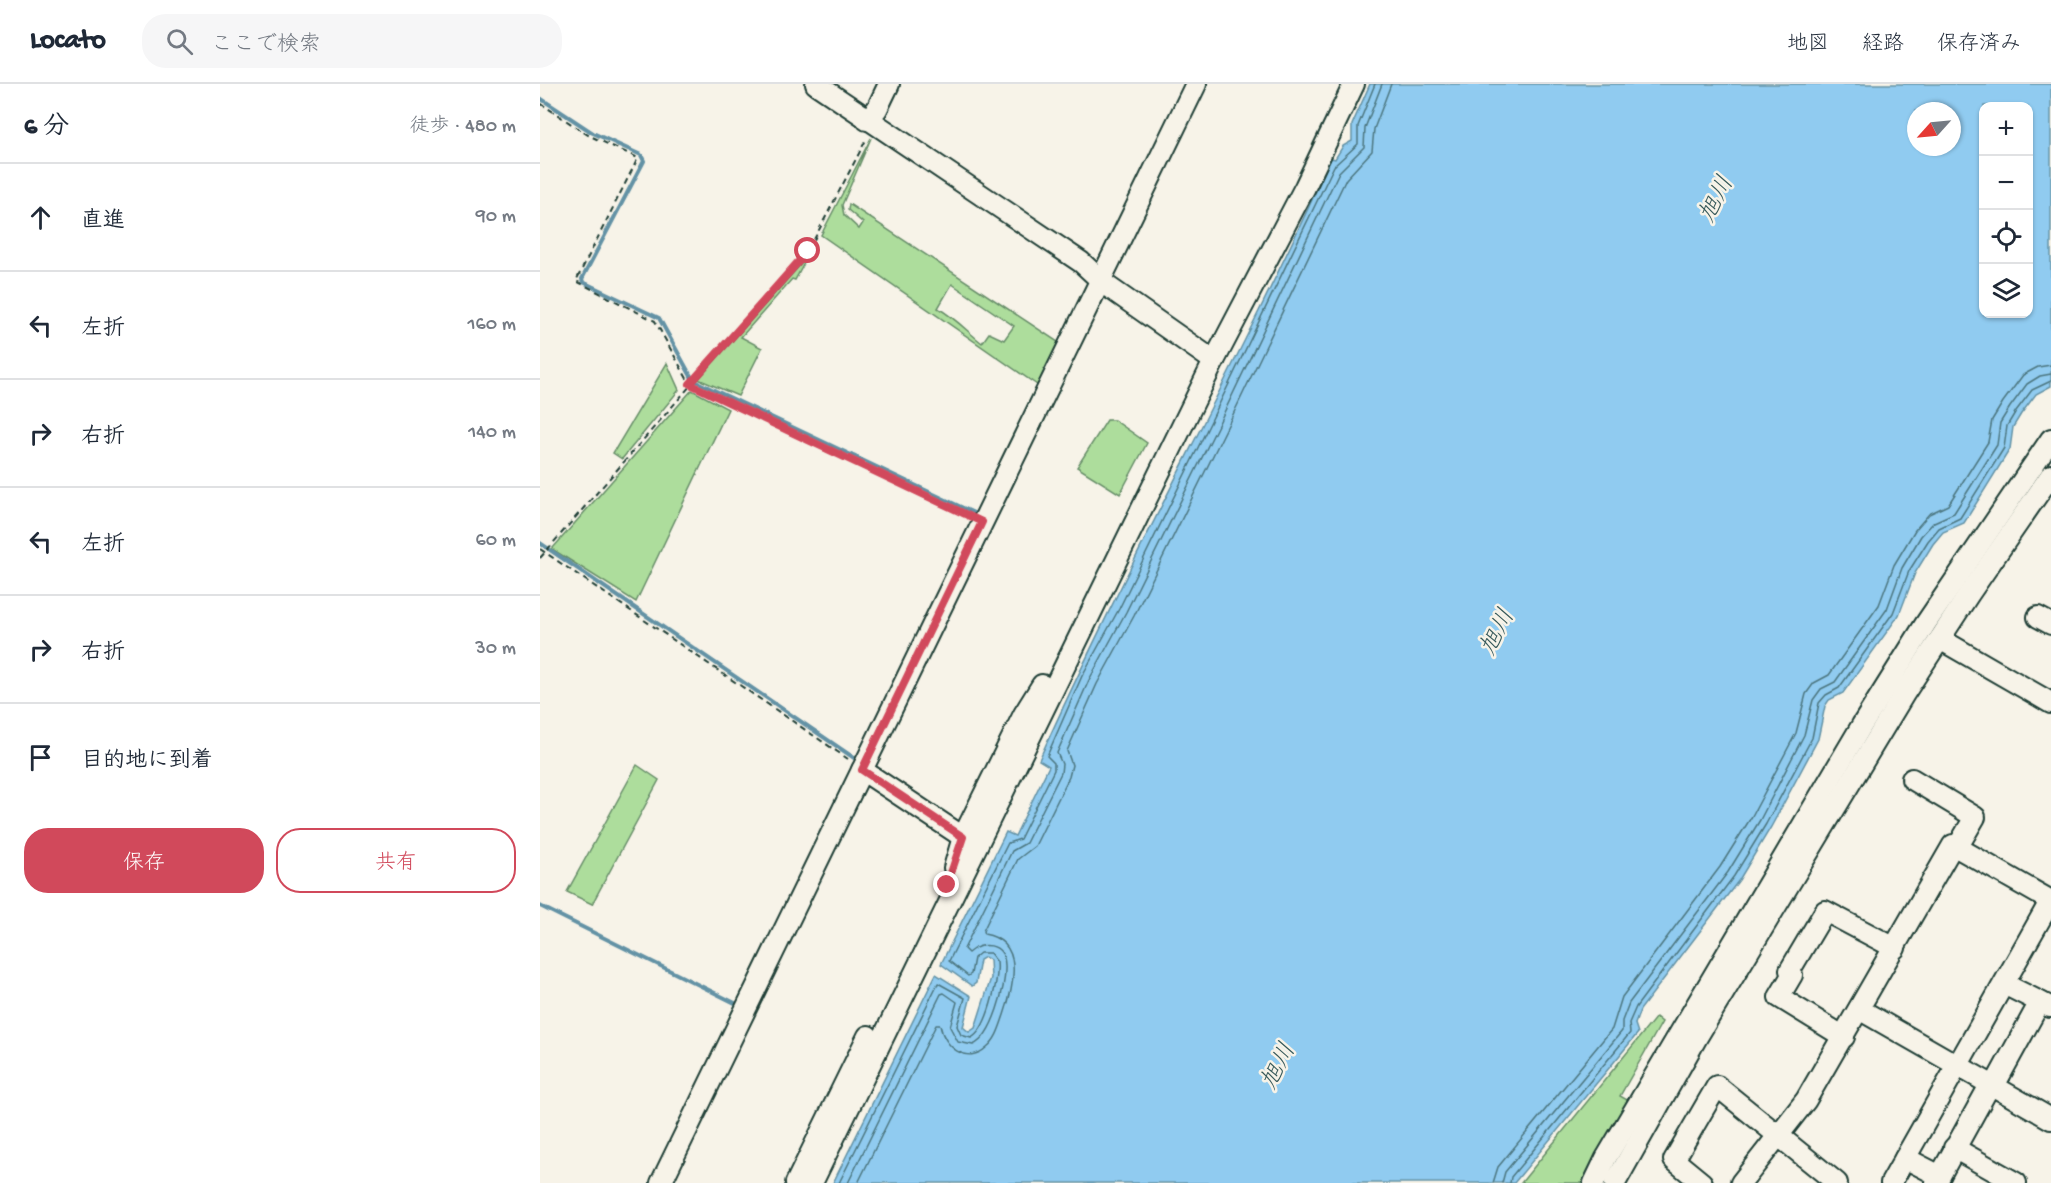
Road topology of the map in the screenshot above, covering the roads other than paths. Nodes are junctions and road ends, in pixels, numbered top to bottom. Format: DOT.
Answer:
graph roads {
  1 [pos="816,84"];
  2 [pos="889,84"];
  3 [pos="1196,84"];
  4 [pos="1354,84"];
  5 [pos="870,119"];
  6 [pos="1102,279"];
  7 [pos="1214,361"];
  8 [pos="2051,439"];
  9 [pos="2051,475"];
  10 [pos="1940,639"];
  11 [pos="1052,690"];
  12 [pos="2051,703"];
  13 [pos="865,773"];
  14 [pos="1912,779"];
  15 [pos="963,837"];
  16 [pos="1957,848"];
  17 [pos="950,887"];
  18 [pos="2051,901"];
  19 [pos="1894,948"];
  20 [pos="2008,986"];
  21 [pos="2046,1005"];
  22 [pos="1859,1009"];
  23 [pos="1844,1036"];
  24 [pos="1962,1068"];
  25 [pos="1992,1086"];
  26 [pos="2051,1119"];
  27 [pos="1779,1136"];
  28 [pos="1954,1148"];
  29 [pos="1910,1161"];
  30 [pos="1938,1179"];
  31 [pos="661,1183"];
  32 [pos="796,1183"];
  33 [pos="812,1183"];
  34 [pos="1594,1183"];
  35 [pos="1615,1183"];
  36 [pos="1702,1183"];
  37 [pos="1741,1183"];
  38 [pos="1837,1183"];
  39 [pos="1891,1183"];
  40 [pos="2016,1183"];
  1 -- 5 [label="street"];
  2 -- 5 [label="street"];
  3 -- 6 [label="street"];
  4 -- 7 [label="street"];
  5 -- 6 [label="street"];
  6 -- 7 [label="street"];
  6 -- 13 [label="street"];
  7 -- 11 [label="street"];
  8 -- 34 [label="street"];
  9 -- 10 [label="street"];
  10 -- 12 [label="street"];
  10 -- 35 [label="street"];
  11 -- 15 [label="street"];
  11 -- 17 [label="street"];
  13 -- 15 [label="street"];
  13 -- 31 [label="street"];
  14 -- 16 [label="street"];
  15 -- 17 [label="street"];
  16 -- 18 [label="street"];
  16 -- 19 [label="street"];
  17 -- 32 [label="street"];
  17 -- 33 [label="street"];
  18 -- 20 [label="street"];
  19 -- 22 [label="street"];
  19 -- 23 [label="street"];
  20 -- 21 [label="street"];
  20 -- 24 [label="street"];
  21 -- 25 [label="street"];
  22 -- 23 [label="street"];
  22 -- 24 [label="street"];
  23 -- 27 [label="street"];
  24 -- 25 [label="street"];
  24 -- 29 [label="street"];
  25 -- 26 [label="street"];
  25 -- 28 [label="street"];
  27 -- 36 [label="street"];
  27 -- 37 [label="street"];
  27 -- 38 [label="street"];
  28 -- 30 [label="street"];
  28 -- 40 [label="street"];
  29 -- 30 [label="street"];
  29 -- 39 [label="street"];
}
